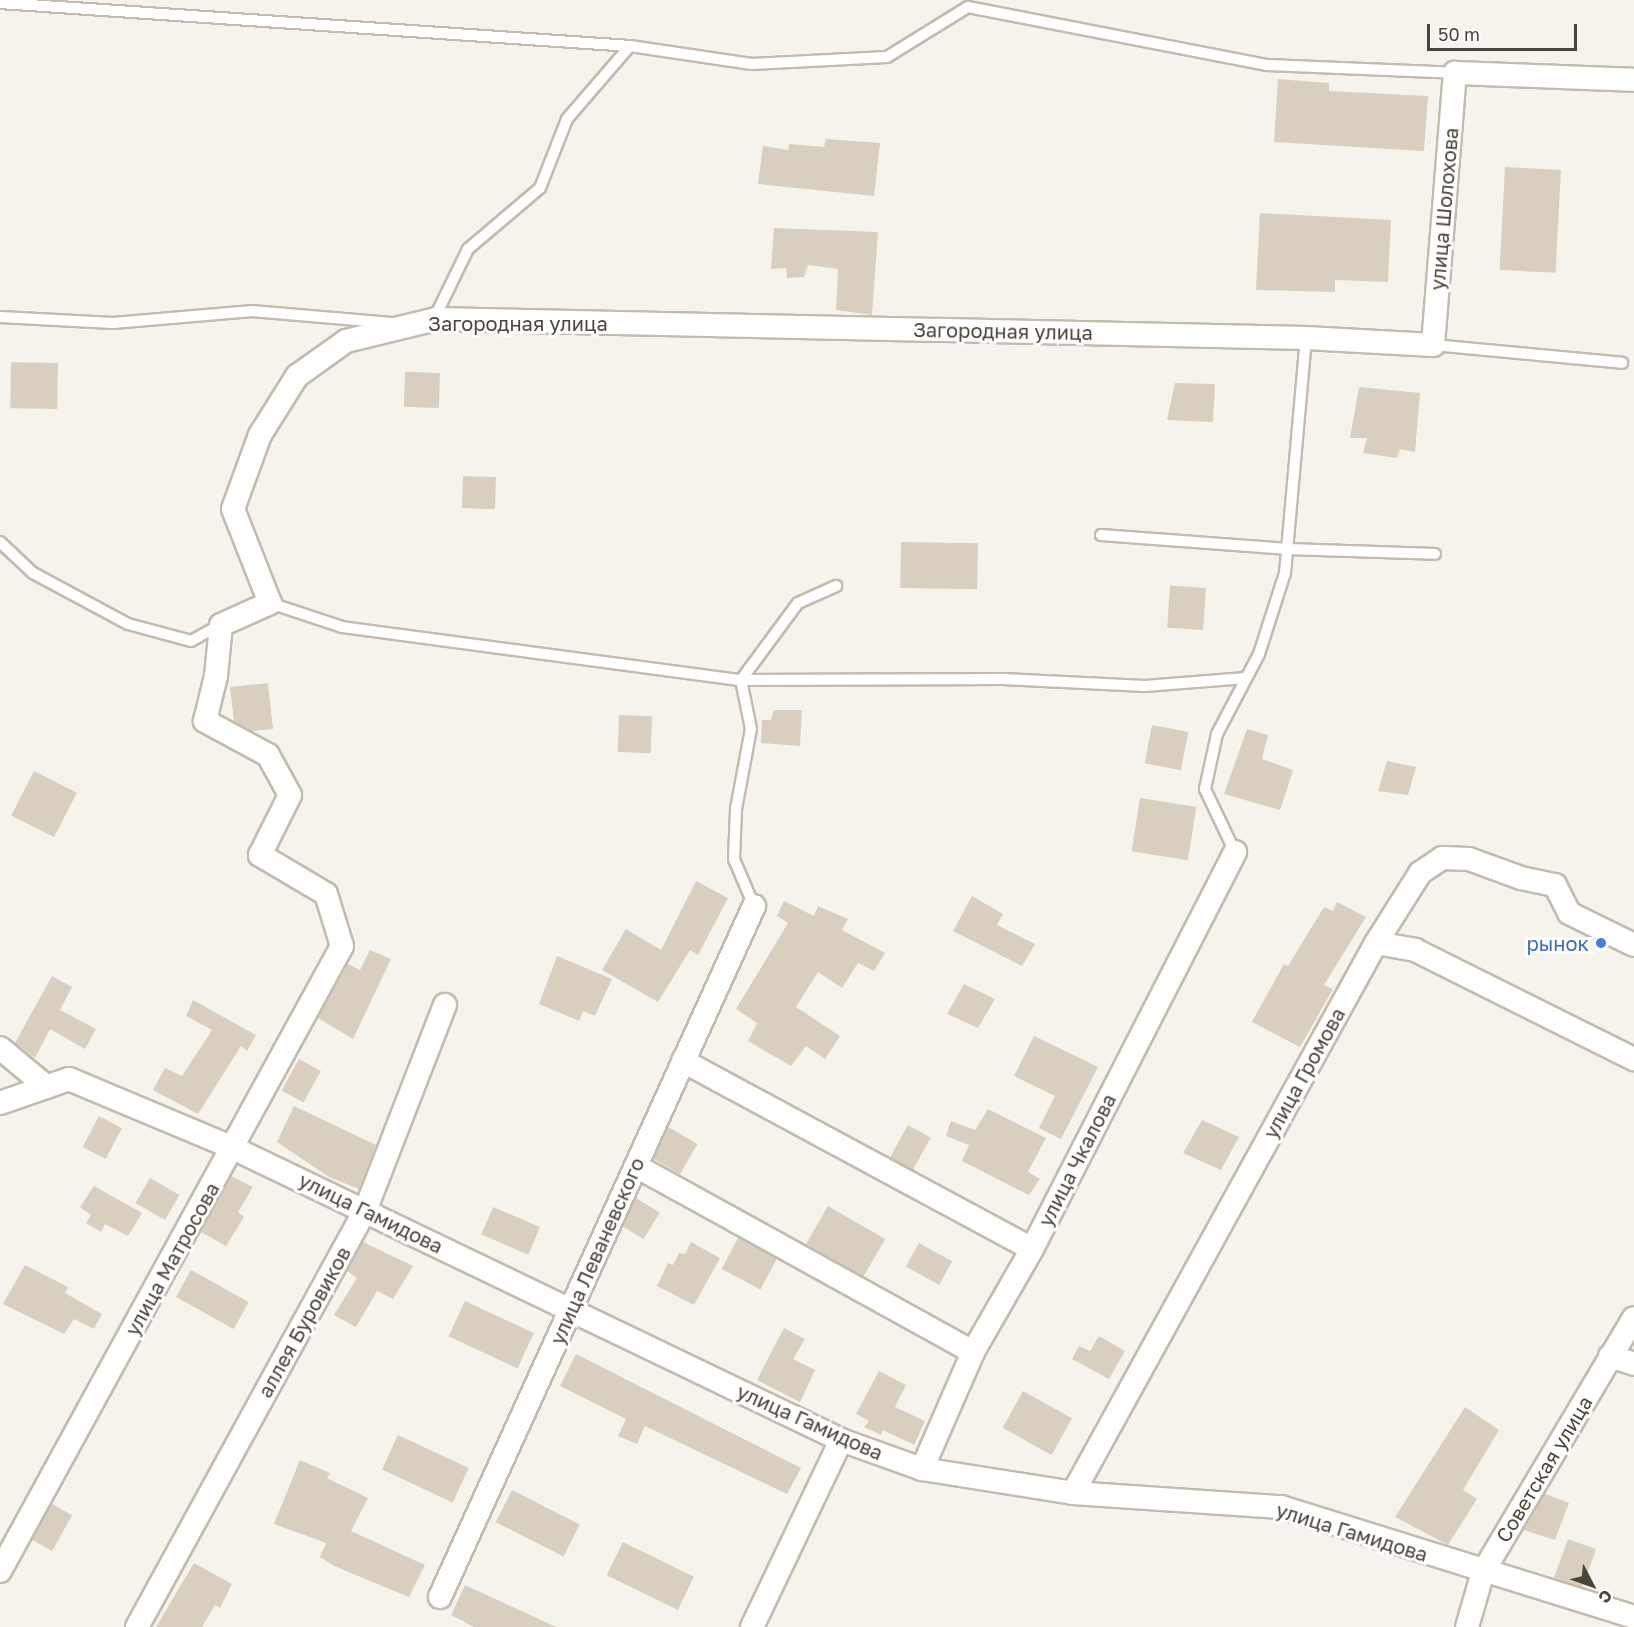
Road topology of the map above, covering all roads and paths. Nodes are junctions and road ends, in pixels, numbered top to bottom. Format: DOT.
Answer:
graph roads {
  1 [pos="0,3"];
  2 [pos="630,46"];
  3 [pos="1455,73"];
  4 [pos="1634,80"];
  5 [pos="0,316"];
  6 [pos="436,319"];
  7 [pos="1305,338"];
  8 [pos="1433,345"];
  9 [pos="1622,363"];
  10 [pos="1101,536"];
  11 [pos="0,542"];
  12 [pos="1288,549"];
  13 [pos="1434,554"];
  14 [pos="836,586"];
  15 [pos="270,603"];
  16 [pos="221,625"];
  17 [pos="1246,678"];
  18 [pos="741,680"];
  19 [pos="1235,852"];
  20 [pos="754,906"];
  21 [pos="1376,943"];
  22 [pos="1634,945"];
  23 [pos="445,1005"];
  24 [pos="0,1048"];
  25 [pos="1634,1059"];
  26 [pos="683,1061"];
  27 [pos="47,1087"];
  28 [pos="0,1103"];
  29 [pos="233,1148"];
  30 [pos="636,1166"];
  31 [pos="365,1211"];
  32 [pos="1032,1249"];
  33 [pos="571,1309"];
  34 [pos="1634,1318"];
  35 [pos="973,1352"];
  36 [pos="1610,1356"];
  37 [pos="1634,1364"];
  38 [pos="841,1440"];
  39 [pos="922,1469"];
  40 [pos="1073,1493"];
  41 [pos="0,1571"];
  42 [pos="1483,1572"];
  43 [pos="440,1597"];
  44 [pos="1634,1617"];
  45 [pos="137,1627"];
  46 [pos="752,1627"];
  47 [pos="1467,1627"];
  1 -- 2 [label="lane"];
  2 -- 3 [label="lane"];
  2 -- 6 [label="lane"];
  3 -- 4 [label="street"];
  3 -- 8 [label="street, улица Шолохова"];
  5 -- 6 [label="lane"];
  6 -- 7 [label="street, Загородная улица"];
  6 -- 15 [label="street, Загородная улица"];
  7 -- 8 [label="street, Загородная улица"];
  7 -- 12 [label="lane"];
  8 -- 9 [label="lane"];
  10 -- 12 [label="lane"];
  11 -- 16 [label="lane"];
  12 -- 13 [label="lane"];
  12 -- 17 [label="lane"];
  14 -- 18 [label="lane"];
  15 -- 16 [label="street"];
  15 -- 18 [label="lane"];
  16 -- 29 [label="street, улица Матросова"];
  17 -- 18 [label="lane"];
  17 -- 19 [label="lane"];
  18 -- 20 [label="lane"];
  19 -- 32 [label="street, улица Чкалова"];
  20 -- 26 [label="street, улица Леваневского"];
  21 -- 22 [label="street, улица Громова"];
  21 -- 25 [label="street"];
  21 -- 40 [label="street, улица Громова"];
  23 -- 31 [label="street, аллея Буровиков"];
  24 -- 27 [label="street"];
  26 -- 30 [label="street, улица Леваневского"];
  26 -- 32 [label="street"];
  27 -- 28 [label="street"];
  27 -- 29 [label="street, улица Гамидова"];
  29 -- 31 [label="street, улица Гамидова"];
  29 -- 41 [label="street, улица Матросова"];
  30 -- 33 [label="street, улица Леваневского"];
  30 -- 35 [label="street"];
  31 -- 33 [label="street, улица Гамидова"];
  31 -- 45 [label="street, аллея Буровиков"];
  32 -- 35 [label="street, улица Чкалова"];
  33 -- 38 [label="street, улица Гамидова"];
  33 -- 43 [label="street, улица Леваневского"];
  34 -- 36 [label="street, Советская улица"];
  35 -- 39 [label="street, улица Чкалова"];
  36 -- 37 [label="street"];
  36 -- 42 [label="street, Советская улица"];
  38 -- 39 [label="street, улица Гамидова"];
  38 -- 46 [label="street"];
  39 -- 40 [label="street, улица Гамидова"];
  40 -- 42 [label="street, улица Гамидова"];
  42 -- 44 [label="street, улица Гамидова"];
  42 -- 47 [label="street, Советская улица"];
}
